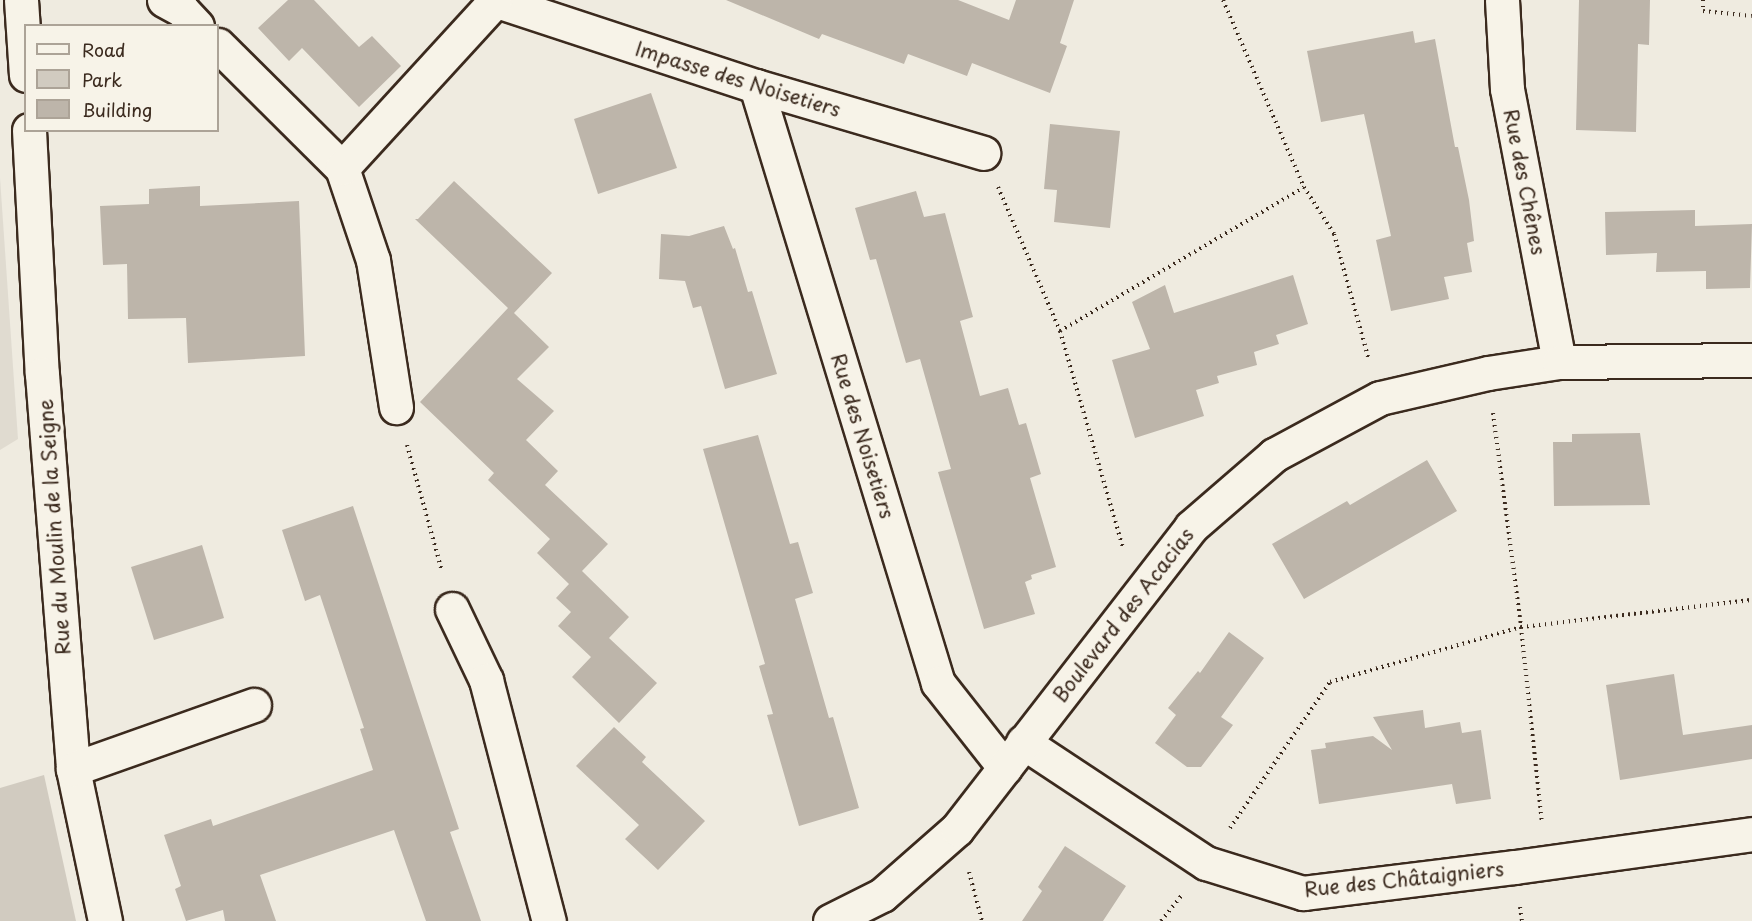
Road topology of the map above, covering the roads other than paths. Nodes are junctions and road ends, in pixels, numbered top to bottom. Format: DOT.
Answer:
graph roads {
  1 [pos="21,0"];
  2 [pos="164,0"];
  3 [pos="1502,0"];
  4 [pos="494,1"];
  5 [pos="195,24"];
  6 [pos="24,45"];
  7 [pos="219,46"];
  8 [pos="756,86"];
  9 [pos="28,132"];
  10 [pos="983,153"];
  11 [pos="342,168"];
  12 [pos="1752,360"];
  13 [pos="1559,362"];
  14 [pos="396,406"];
  15 [pos="453,609"];
  16 [pos="254,705"];
  17 [pos="1023,742"];
  18 [pos="1005,768"];
  19 [pos="73,769"];
  20 [pos="1752,834"];
  21 [pos="105,921"];
  22 [pos="549,921"];
  23 [pos="830,921"];
  1 -- 6 [label="street"];
  2 -- 5 [label="street"];
  3 -- 13 [label="street, Rue des Chênes"];
  4 -- 8 [label="street, Impasse des Noisetiers"];
  4 -- 11 [label="street, Impasse des Noisetiers"];
  7 -- 11 [label="street"];
  8 -- 10 [label="street, Impasse des Noisetiers"];
  8 -- 18 [label="street, Rue des Noisetiers"];
  9 -- 19 [label="street, Rue du Moulin de la Seigne"];
  11 -- 14 [label="street"];
  12 -- 13 [label="street, Boulevard des Acacias"];
  13 -- 17 [label="street, Boulevard des Acacias"];
  15 -- 22 [label="street"];
  16 -- 19 [label="street"];
  17 -- 18 [label="street, Boulevard des Acacias"];
  17 -- 20 [label="street, Rue des Châtaigniers"];
  18 -- 23 [label="street, Boulevard des Acacias"];
  19 -- 21 [label="street, Rue du Moulin de la Seigne"];
}
